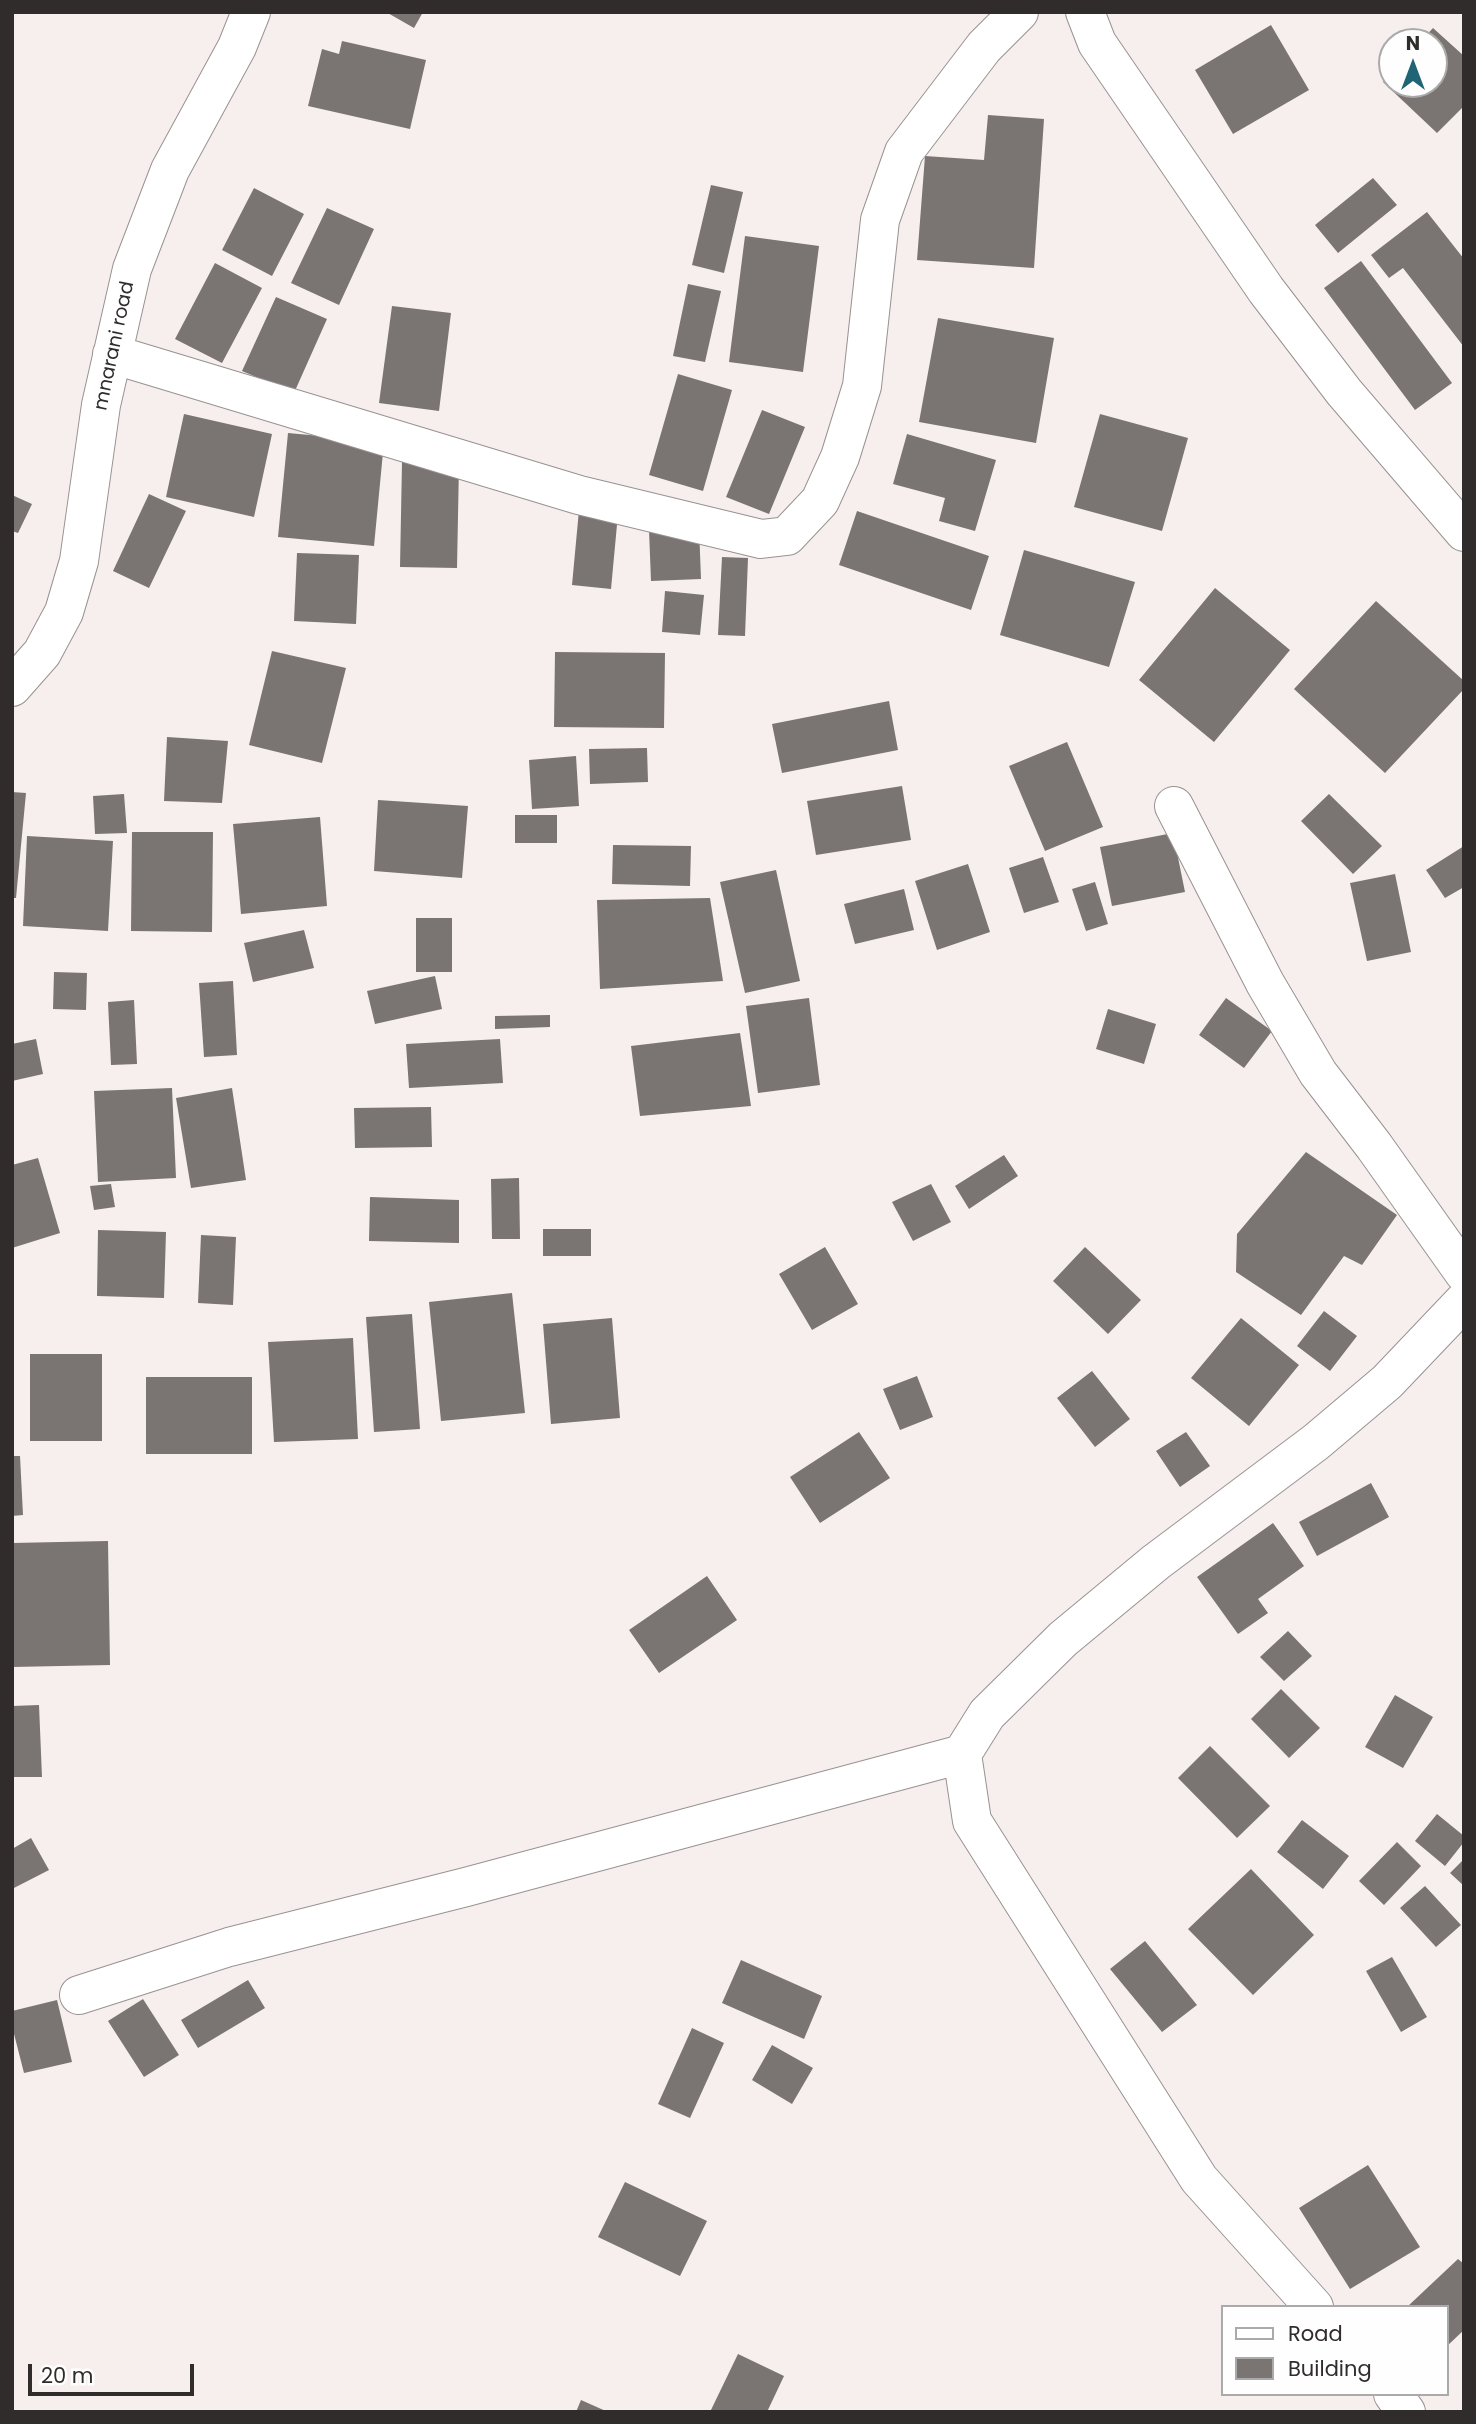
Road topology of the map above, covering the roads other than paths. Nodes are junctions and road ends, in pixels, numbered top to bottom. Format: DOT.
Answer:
graph roads {
  1 [pos="251,12"];
  2 [pos="1019,12"];
  3 [pos="1085,12"];
  4 [pos="112,354"];
  5 [pos="1464,532"];
  6 [pos="12,687"];
  7 [pos="1174,806"];
  8 [pos="1464,1273"];
  9 [pos="1464,1301"];
  10 [pos="962,1754"];
  11 [pos="79,1995"];
  12 [pos="1312,2305"];
  13 [pos="1394,2396"];
  14 [pos="1406,2412"];
  1 -- 4 [label="street, mnarani road"];
  2 -- 4 [label="street"];
  3 -- 5 [label="street"];
  4 -- 6 [label="street, mnarani road"];
  7 -- 8 [label="street"];
  9 -- 10 [label="street"];
  10 -- 11 [label="street"];
  10 -- 12 [label="street"];
  13 -- 14 [label="street"];
}
